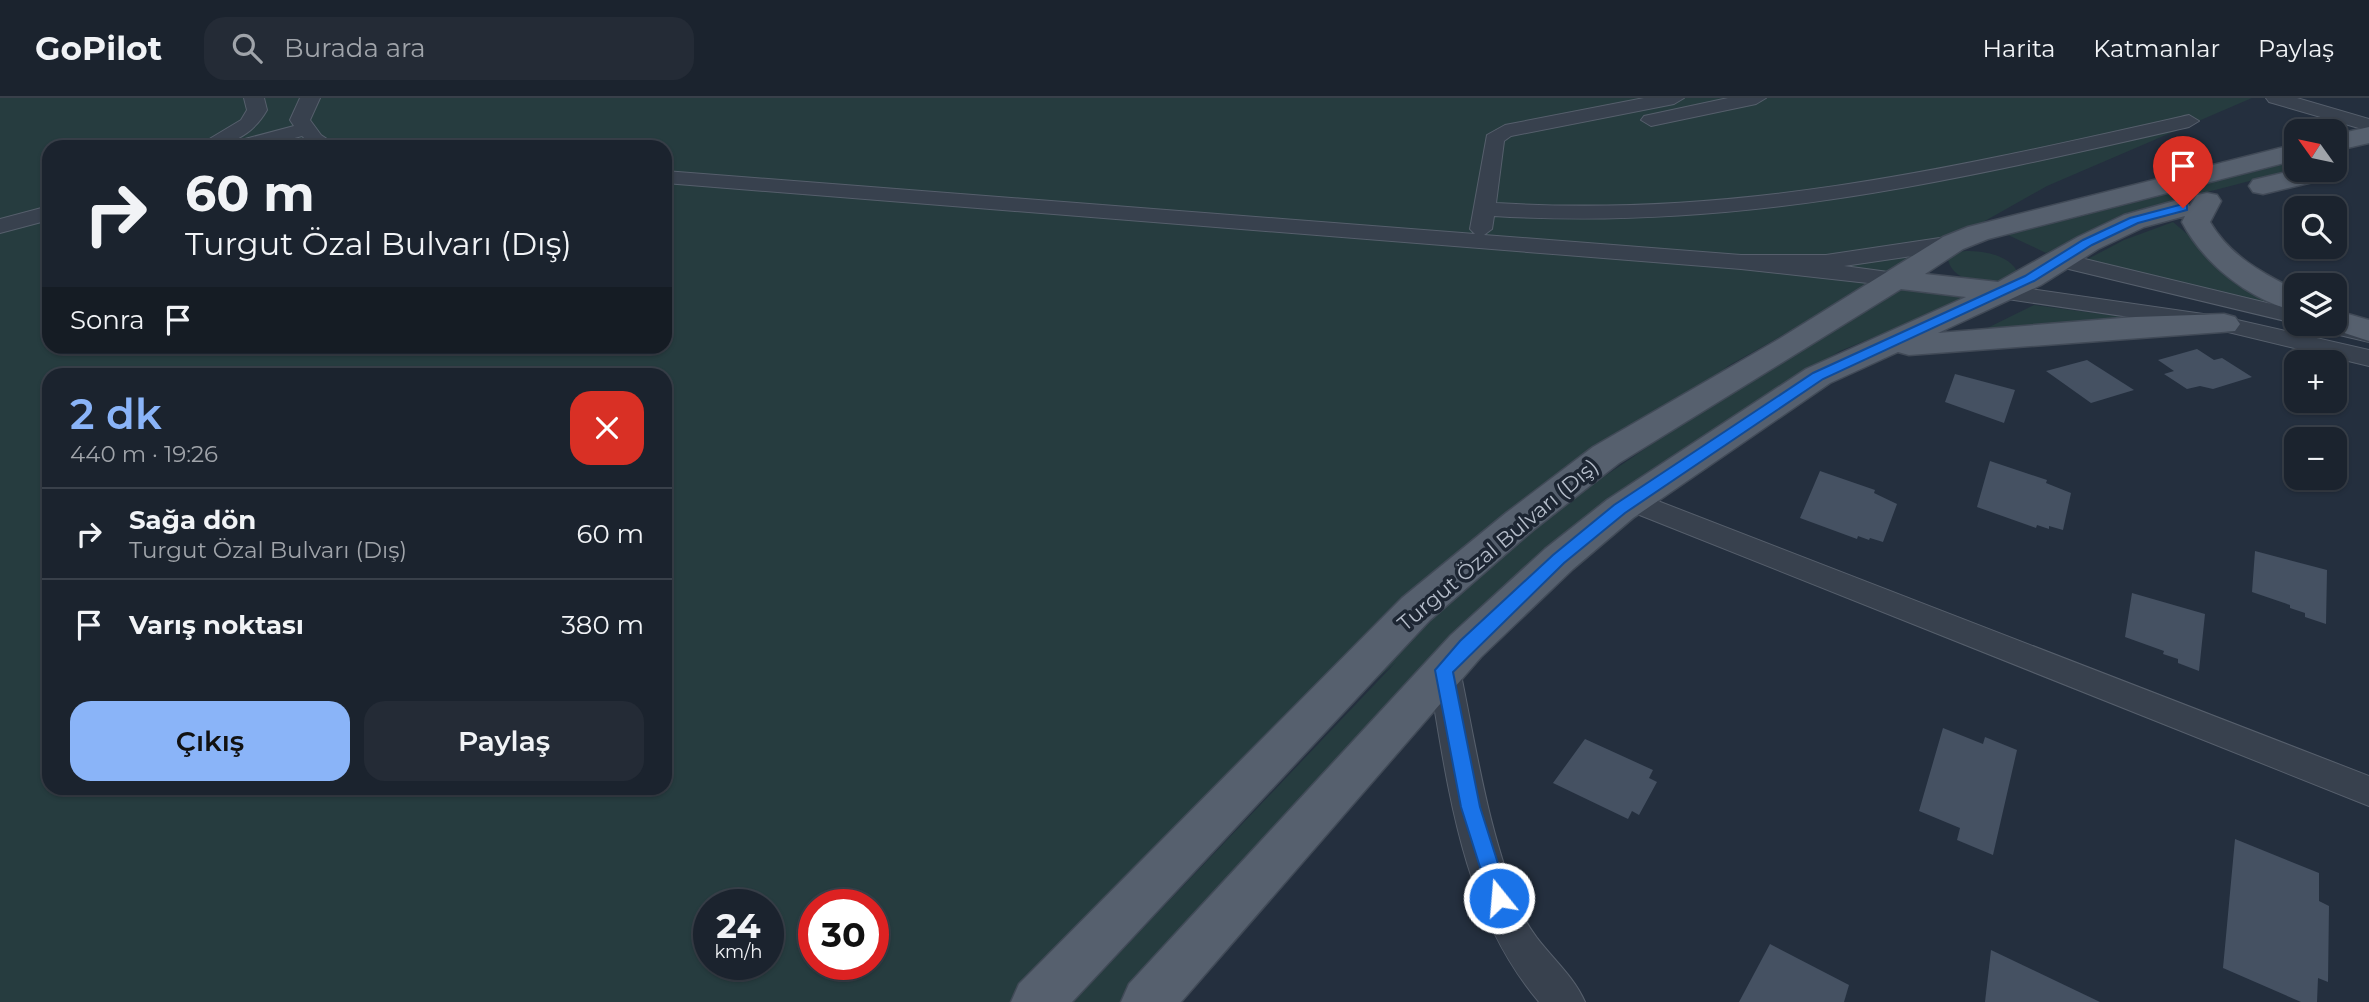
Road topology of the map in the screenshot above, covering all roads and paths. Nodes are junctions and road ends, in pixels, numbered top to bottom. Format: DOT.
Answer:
graph roads {
  1 [pos="254,98"];
  2 [pos="310,98"];
  3 [pos="1674,98"];
  4 [pos="1756,98"];
  5 [pos="2276,98"];
  6 [pos="2328,98"];
  7 [pos="2369,104"];
  8 [pos="2189,121"];
  9 [pos="2369,125"];
  10 [pos="307,130"];
  11 [pos="2369,135"];
  12 [pos="219,140"];
  13 [pos="266,140"];
  14 [pos="316,140"];
  15 [pos="2347,140"];
  16 [pos="1521,148"];
  17 [pos="2284,155"];
  18 [pos="2369,161"];
  19 [pos="2347,165"];
  20 [pos="672,178"];
  21 [pos="2284,181"];
  22 [pos="2207,201"];
  23 [pos="42,205"];
  24 [pos="1483,209"];
  25 [pos="0,214"];
  26 [pos="42,215"];
  27 [pos="0,226"];
  28 [pos="1965,238"];
  29 [pos="1480,240"];
  30 [pos="2060,260"];
  31 [pos="1741,262"];
  32 [pos="1895,279"];
  33 [pos="2002,292"];
  34 [pos="2284,296"];
  35 [pos="2284,314"];
  36 [pos="2224,324"];
  37 [pos="2347,324"];
  38 [pos="2347,329"];
  39 [pos="2369,333"];
  40 [pos="1889,346"];
  41 [pos="2369,358"];
  42 [pos="1632,500"];
  43 [pos="1444,670"];
  44 [pos="2369,791"];
  45 [pos="1549,995"];
  46 [pos="1037,1002"];
  47 [pos="1147,1002"];
  1 -- 12 [label="street"];
  2 -- 10 [label="street"];
  3 -- 24 [label="street"];
  4 -- 16 [label="street"];
  5 -- 9 [label="street"];
  6 -- 7 [label="street"];
  8 -- 24 [label="street"];
  10 -- 13 [label="street"];
  10 -- 14 [label="street"];
  11 -- 15 [label="main road"];
  17 -- 28 [label="main road, Turgut Özal Bulvarı (Dış)"];
  18 -- 19 [label="main road"];
  20 -- 29 [label="street"];
  21 -- 22 [label="main road"];
  22 -- 30 [label="main road"];
  22 -- 34 [label="main road"];
  23 -- 25 [label="street"];
  24 -- 29 [label="street"];
  26 -- 27 [label="street"];
  28 -- 30 [label="main road"];
  28 -- 31 [label="street"];
  28 -- 32 [label="main road, Turgut Özal Bulvarı (Dış)"];
  29 -- 31 [label="street"];
  30 -- 33 [label="main road"];
  30 -- 35 [label="street"];
  31 -- 32 [label="street"];
  32 -- 33 [label="main road"];
  32 -- 46 [label="main road, Turgut Özal Bulvarı (Dış)"];
  33 -- 36 [label="street"];
  33 -- 40 [label="main road"];
  36 -- 40 [label="main road"];
  36 -- 41 [label="street"];
  37 -- 39 [label="main road"];
  38 -- 39 [label="street"];
  40 -- 42 [label="main road"];
  42 -- 43 [label="main road"];
  42 -- 44 [label="street"];
  43 -- 45 [label="street"];
  43 -- 47 [label="main road"];
}
